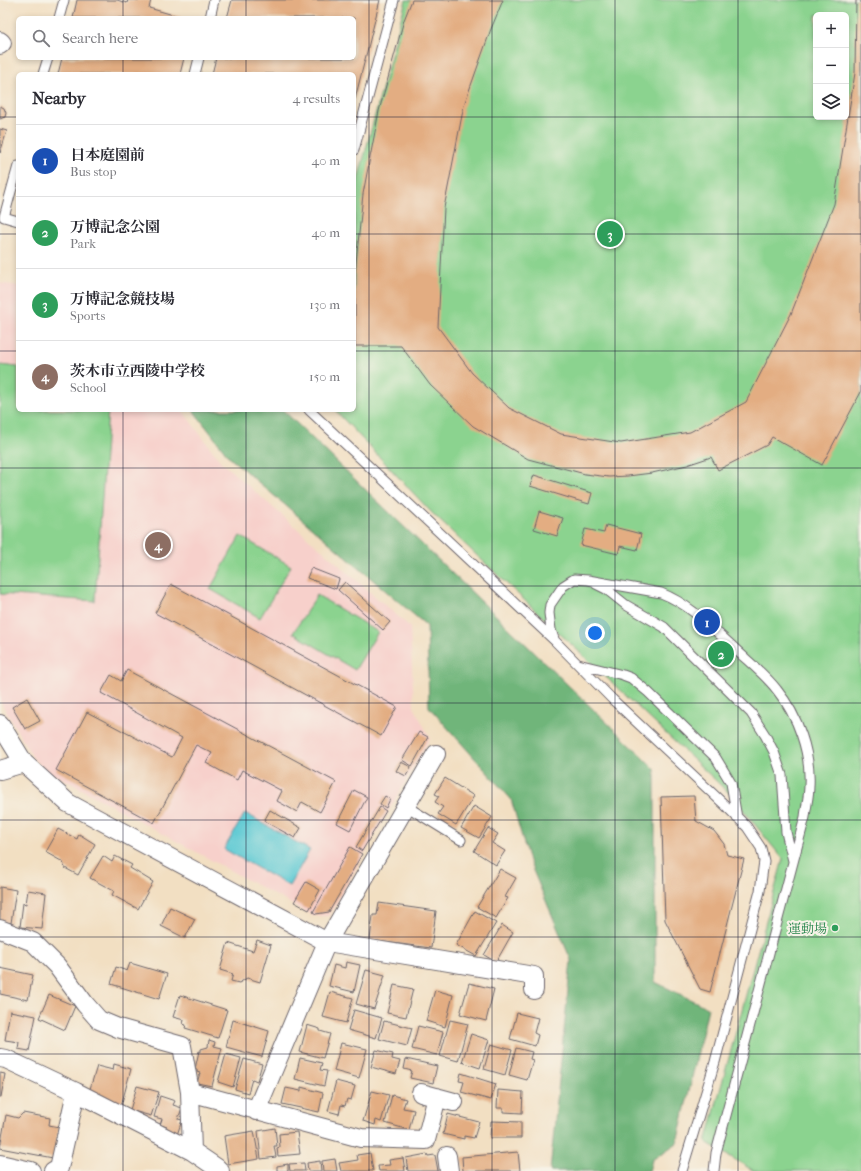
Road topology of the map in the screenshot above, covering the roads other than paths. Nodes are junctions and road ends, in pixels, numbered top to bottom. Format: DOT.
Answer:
graph roads {
  1 [pos="64,0"];
  2 [pos="214,0"];
  3 [pos="394,0"];
  4 [pos="60,16"];
  5 [pos="210,16"];
  6 [pos="0,40"];
  7 [pos="0,44"];
  8 [pos="47,60"];
  9 [pos="198,60"];
  10 [pos="44,72"];
  11 [pos="196,72"];
  12 [pos="356,142"];
  13 [pos="16,173"];
  14 [pos="16,220"];
  15 [pos="311,412"];
  16 [pos="588,580"];
  17 [pos="555,641"];
  18 [pos="577,664"];
  19 [pos="0,724"];
  20 [pos="436,754"];
  21 [pos="24,763"];
  22 [pos="0,770"];
  23 [pos="406,806"];
  24 [pos="737,818"];
  25 [pos="461,840"];
  26 [pos="794,862"];
  27 [pos="0,929"];
  28 [pos="327,942"];
  29 [pos="534,990"];
  30 [pos="0,1058"];
  31 [pos="76,1092"];
  32 [pos="190,1092"];
  33 [pos="454,1102"];
  34 [pos="256,1111"];
  35 [pos="192,1151"];
  36 [pos="0,1164"];
  37 [pos="31,1171"];
  38 [pos="53,1171"];
  39 [pos="220,1171"];
  40 [pos="682,1171"];
  41 [pos="714,1171"];
  1 -- 4 [label="lane"];
  2 -- 5 [label="lane"];
  3 -- 12 [label="lane"];
  6 -- 7 [label="street"];
  8 -- 10 [label="lane"];
  9 -- 11 [label="lane"];
  13 -- 14 [label="lane"];
  15 -- 17 [label="lane"];
  16 -- 17 [label="lane"];
  16 -- 26 [label="lane"];
  16 -- 26 [label="lane"];
  17 -- 18 [label="lane"];
  18 -- 24 [label="lane"];
  18 -- 24 [label="lane"];
  19 -- 21 [label="street"];
  20 -- 23 [label="street"];
  21 -- 22 [label="street"];
  21 -- 28 [label="street"];
  23 -- 25 [label="lane"];
  23 -- 28 [label="street"];
  24 -- 40 [label="lane"];
  26 -- 41 [label="lane"];
  27 -- 32 [label="street"];
  28 -- 29 [label="street"];
  28 -- 34 [label="street"];
  30 -- 31 [label="street"];
  31 -- 35 [label="street"];
  31 -- 38 [label="street"];
  32 -- 34 [label="street"];
  32 -- 35 [label="street"];
  33 -- 34 [label="street"];
  35 -- 39 [label="street"];
  36 -- 37 [label="street"];
}
